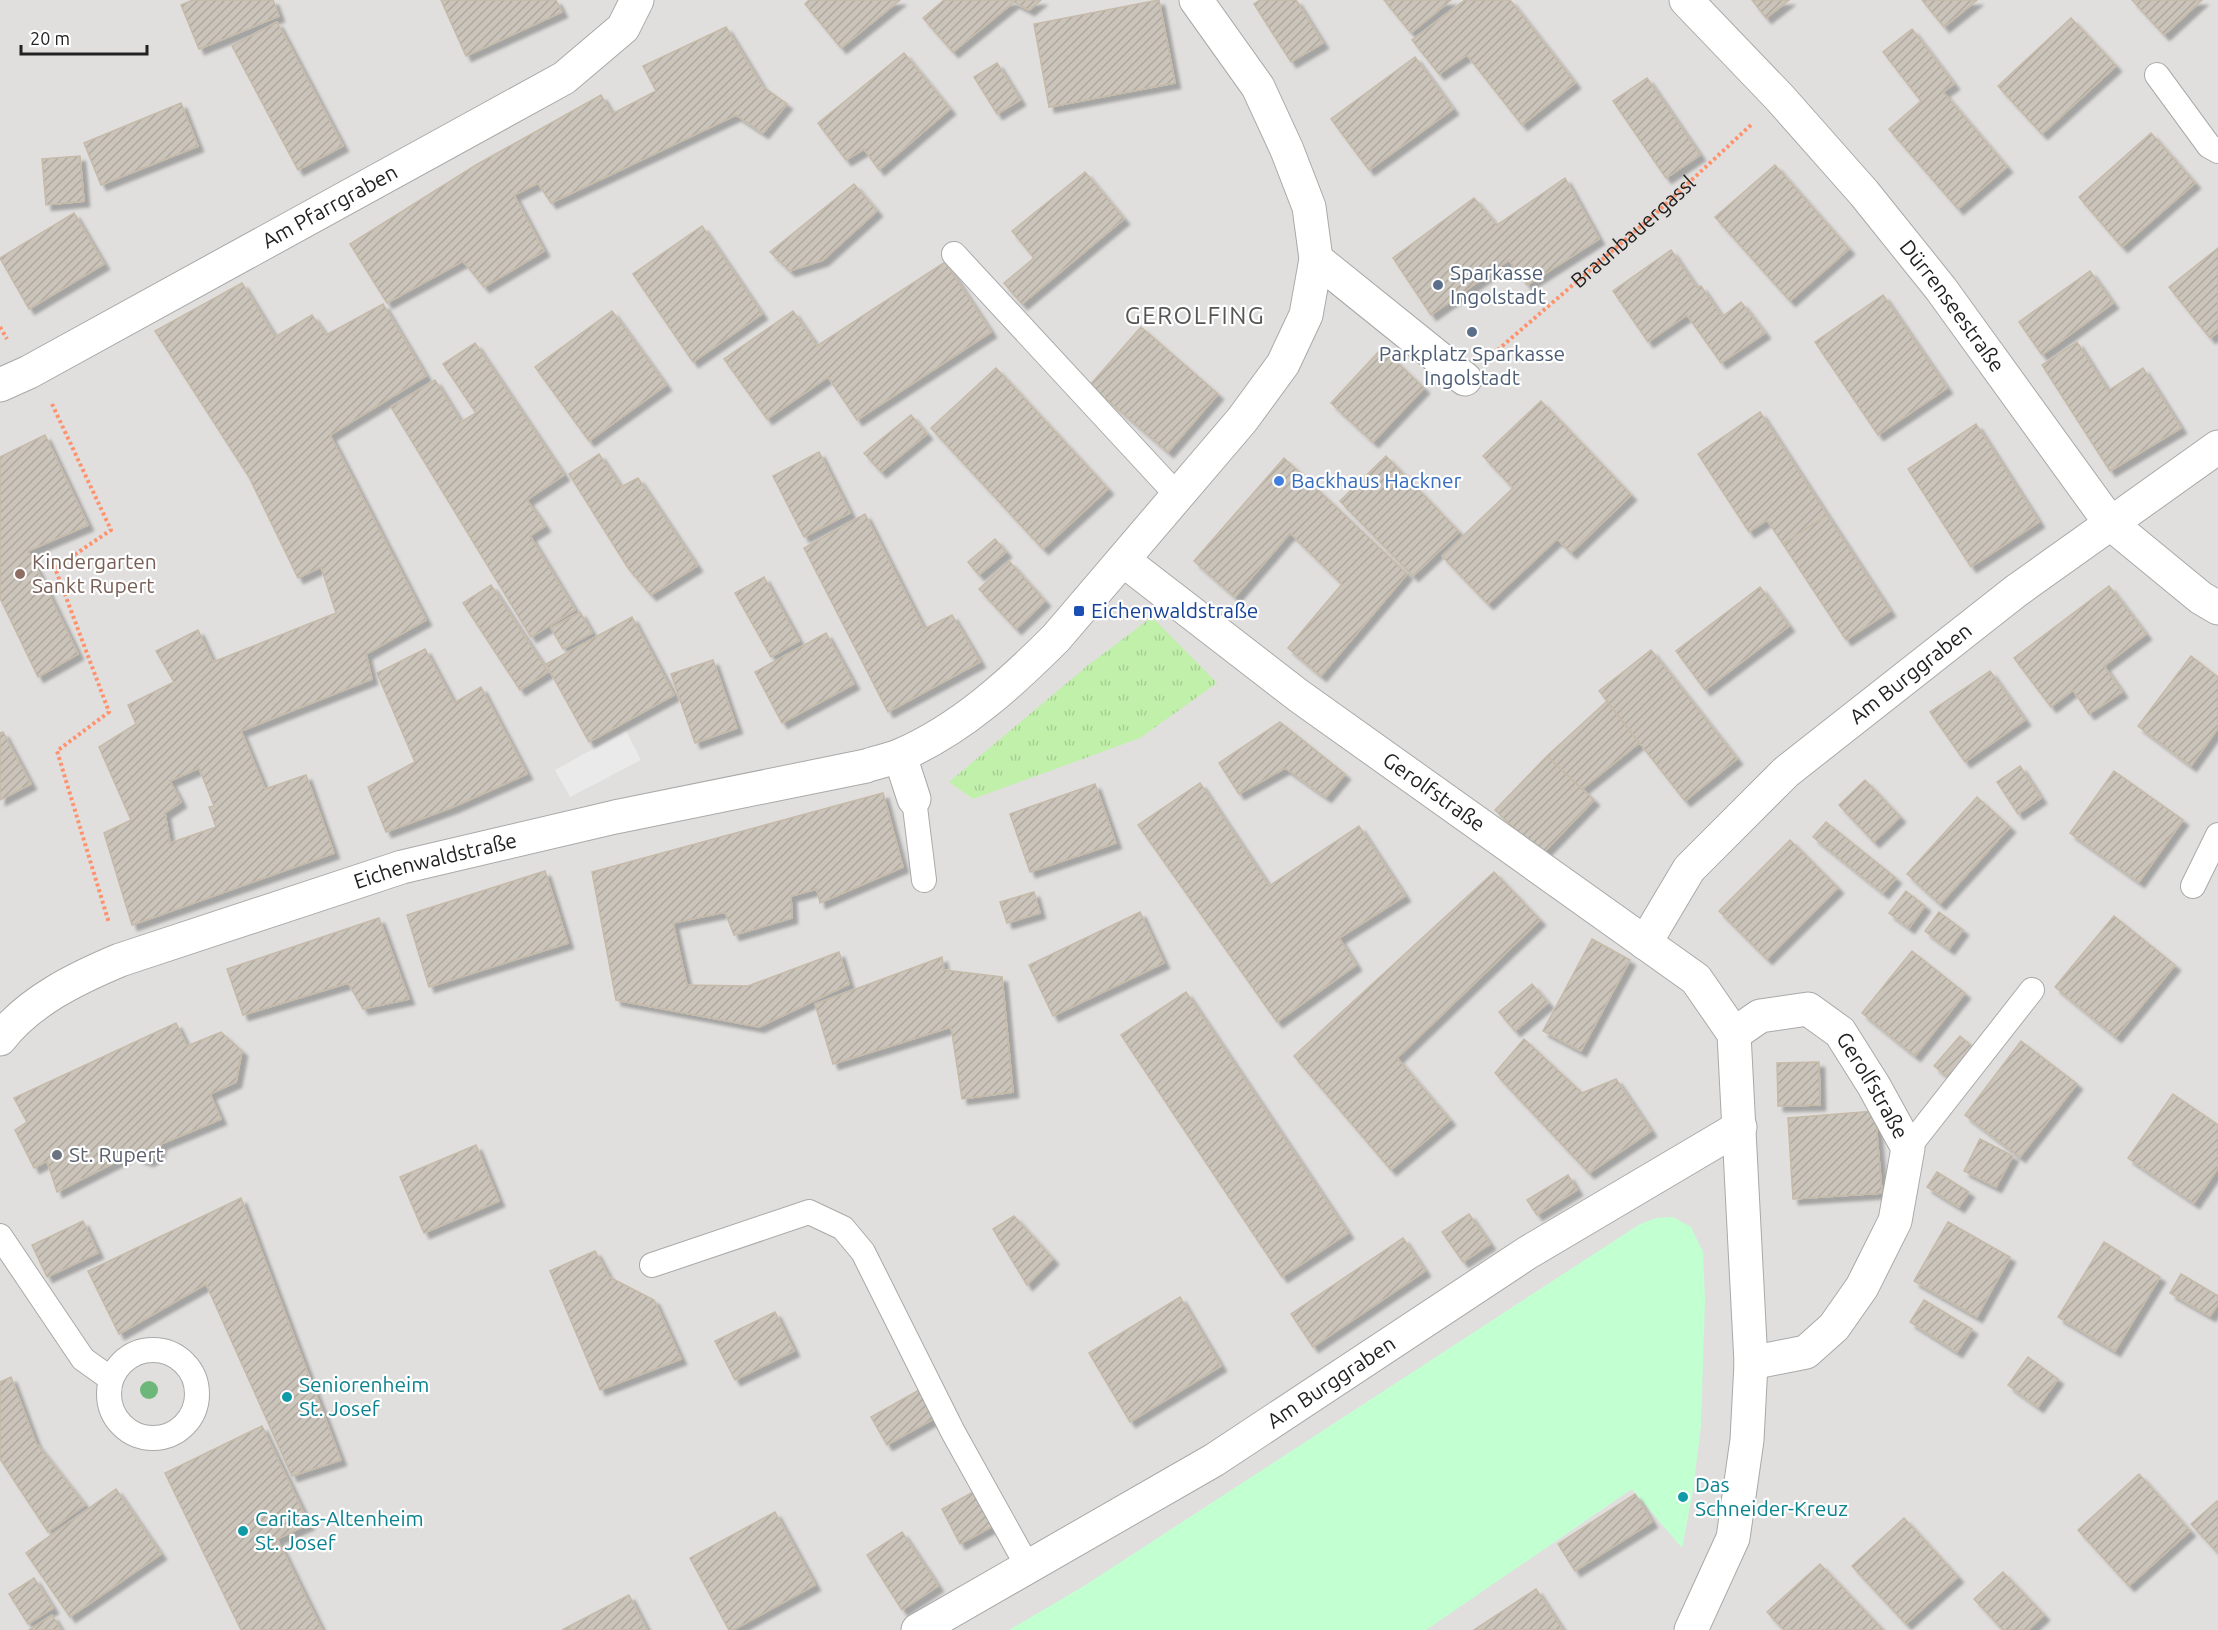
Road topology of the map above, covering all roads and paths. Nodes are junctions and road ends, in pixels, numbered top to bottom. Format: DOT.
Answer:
graph roads {
  1 [pos="637,0"];
  2 [pos="1196,0"];
  3 [pos="1686,0"];
  4 [pos="2157,75"];
  5 [pos="1780,98"];
  6 [pos="2218,151"];
  7 [pos="954,254"];
  8 [pos="1316,259"];
  9 [pos="14,378"];
  10 [pos="1465,379"];
  11 [pos="2218,447"];
  12 [pos="1178,496"];
  13 [pos="2111,524"];
  14 [pos="1123,560"];
  15 [pos="2218,608"];
  16 [pos="900,756"];
  17 [pos="914,799"];
  18 [pos="2218,835"];
  19 [pos="924,880"];
  20 [pos="2193,886"];
  21 [pos="1645,943"];
  22 [pos="120,960"];
  23 [pos="2032,990"];
  24 [pos="1734,1034"];
  25 [pos="0,1039"];
  26 [pos="1740,1127"];
  27 [pos="1908,1148"];
  28 [pos="0,1236"];
  29 [pos="652,1266"];
  30 [pos="1751,1363"];
  31 [pos="111,1379"];
  32 [pos="1028,1567"];
  33 [pos="918,1630"];
  34 [pos="1692,1630"];
  1 -- 9 [label="street, Am Pfarrgraben"];
  2 -- 8 [label="street, Eichenwaldstraße"];
  3 -- 5 [label="street, Dürrenseestraße"];
  4 -- 6 [label="lane"];
  5 -- 10 [label="path, Braunbauergassl"];
  5 -- 13 [label="street, Dürrenseestraße"];
  7 -- 12 [label="lane"];
  8 -- 10 [label="street"];
  8 -- 12 [label="street, Eichenwaldstraße"];
  9 -- 22 [label="path"];
  11 -- 13 [label="street, Am Burggraben"];
  12 -- 14 [label="street, Eichenwaldstraße"];
  13 -- 15 [label="street, Dürrenseestraße"];
  13 -- 21 [label="street, Am Burggraben"];
  14 -- 16 [label="street, Eichenwaldstraße"];
  14 -- 21 [label="street, Gerolfstraße"];
  16 -- 17 [label="street"];
  16 -- 22 [label="street, Eichenwaldstraße"];
  17 -- 19 [label="lane"];
  18 -- 20 [label="lane"];
  21 -- 24 [label="street, Gerolfstraße"];
  22 -- 25 [label="street, Eichenwaldstraße"];
  23 -- 27 [label="lane"];
  24 -- 26 [label="street"];
  24 -- 27 [label="street, Gerolfstraße"];
  26 -- 30 [label="street"];
  26 -- 32 [label="street, Am Burggraben"];
  27 -- 30 [label="street, Gerolfstraße"];
  28 -- 31 [label="lane"];
  29 -- 32 [label="lane"];
  30 -- 34 [label="street"];
  32 -- 33 [label="street, Am Burggraben"];
}
